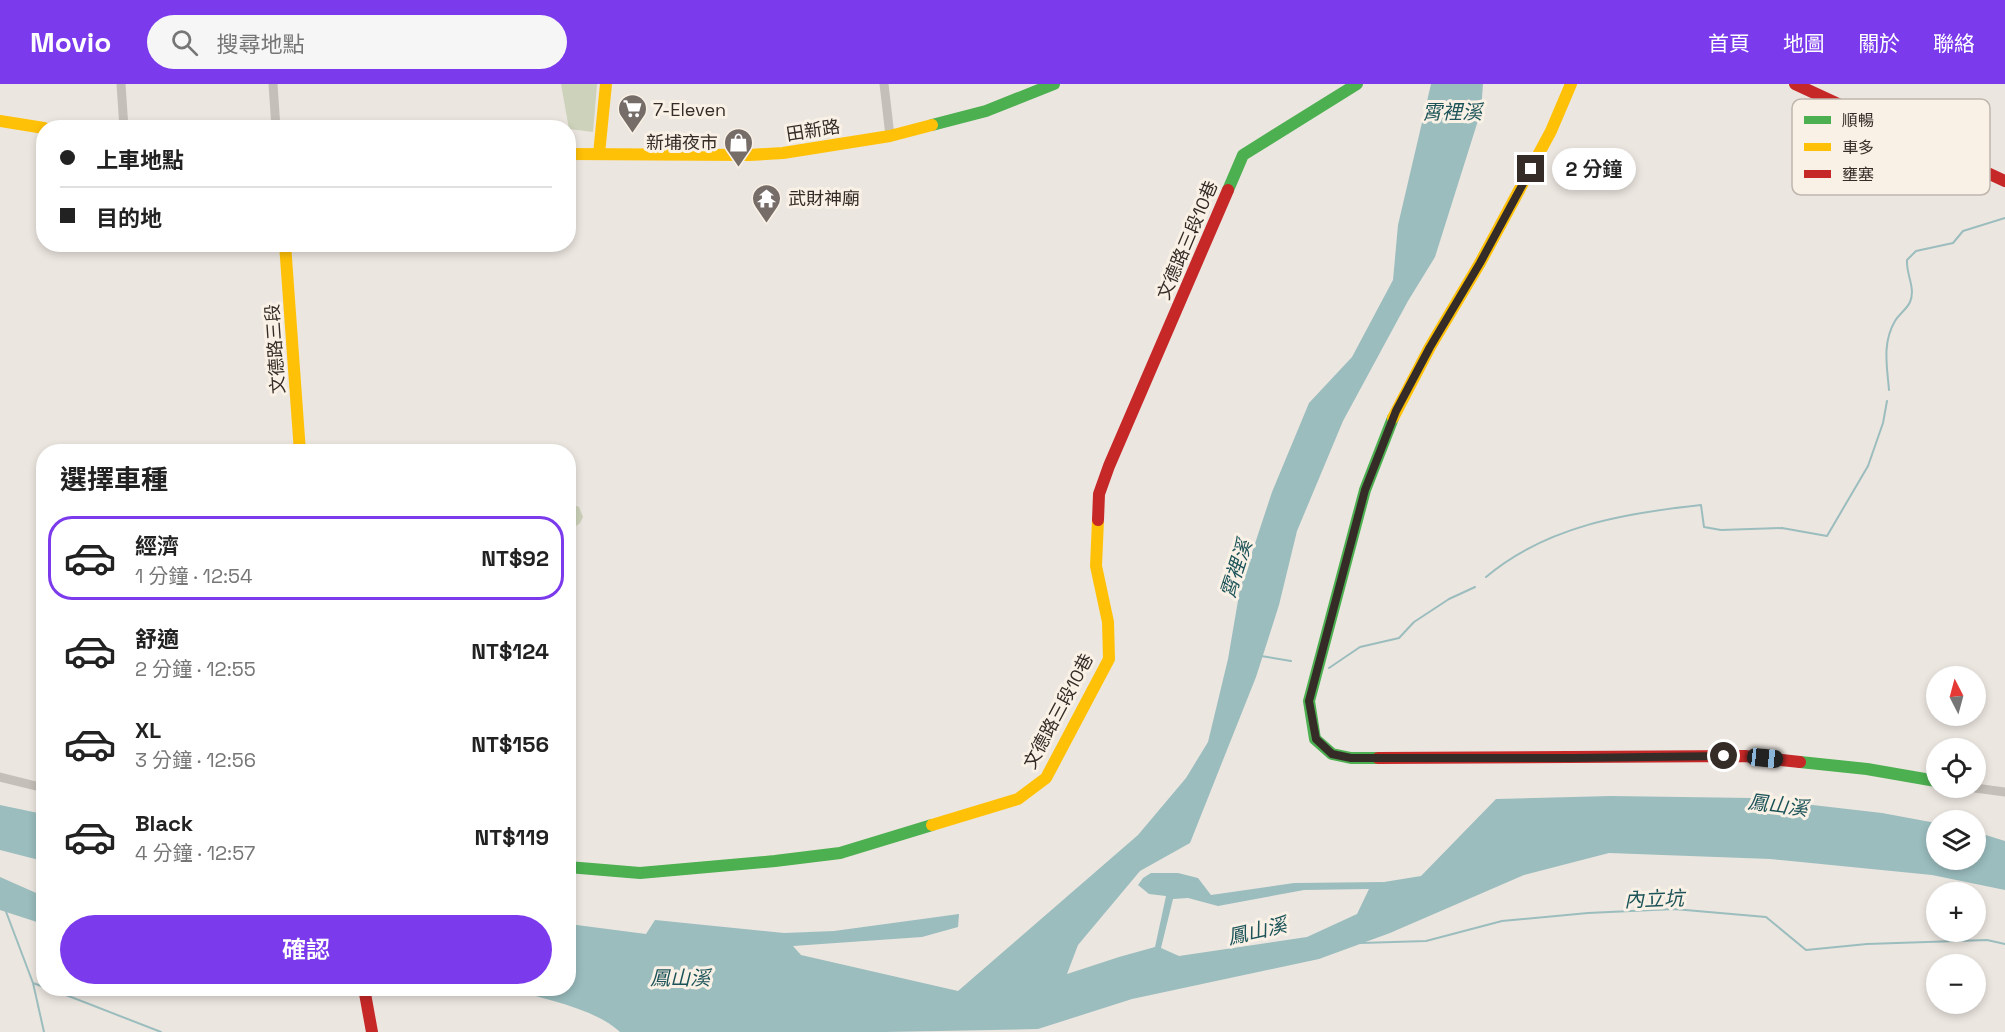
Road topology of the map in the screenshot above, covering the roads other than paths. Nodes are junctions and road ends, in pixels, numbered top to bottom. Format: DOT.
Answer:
graph roads {
  1 [pos="121,84"];
  2 [pos="273,84"];
  3 [pos="606,84"];
  4 [pos="884,84"];
  5 [pos="1054,84"];
  6 [pos="1357,84"];
  7 [pos="1571,84"];
  8 [pos="1795,84"];
  9 [pos="1827,99"];
  10 [pos="123,120"];
  11 [pos="275,120"];
  12 [pos="0,121"];
  13 [pos="36,127"];
  14 [pos="890,136"];
  15 [pos="576,154"];
  16 [pos="599,154"];
  17 [pos="1990,174"];
  18 [pos="2005,181"];
  19 [pos="286,252"];
  20 [pos="299,444"];
  21 [pos="0,777"];
  22 [pos="1926,779"];
  23 [pos="36,786"];
  24 [pos="1986,789"];
  25 [pos="2005,792"];
  26 [pos="576,868"];
  27 [pos="365,996"];
  28 [pos="372,1032"];
  1 -- 10 [label="street"];
  2 -- 11 [label="street"];
  3 -- 16 [label="street"];
  4 -- 14 [label="street"];
  5 -- 14 [label="street, 田新路"];
  6 -- 26 [label="street, 文德路三段10巷"];
  7 -- 22 [label="street"];
  8 -- 9 [label="street"];
  12 -- 13 [label="street"];
  14 -- 16 [label="street, 田新路"];
  15 -- 16 [label="street, 田新路"];
  17 -- 18 [label="street"];
  19 -- 20 [label="street, 文德路三段"];
  21 -- 23 [label="street"];
  24 -- 25 [label="street"];
  27 -- 28 [label="street"];
}
